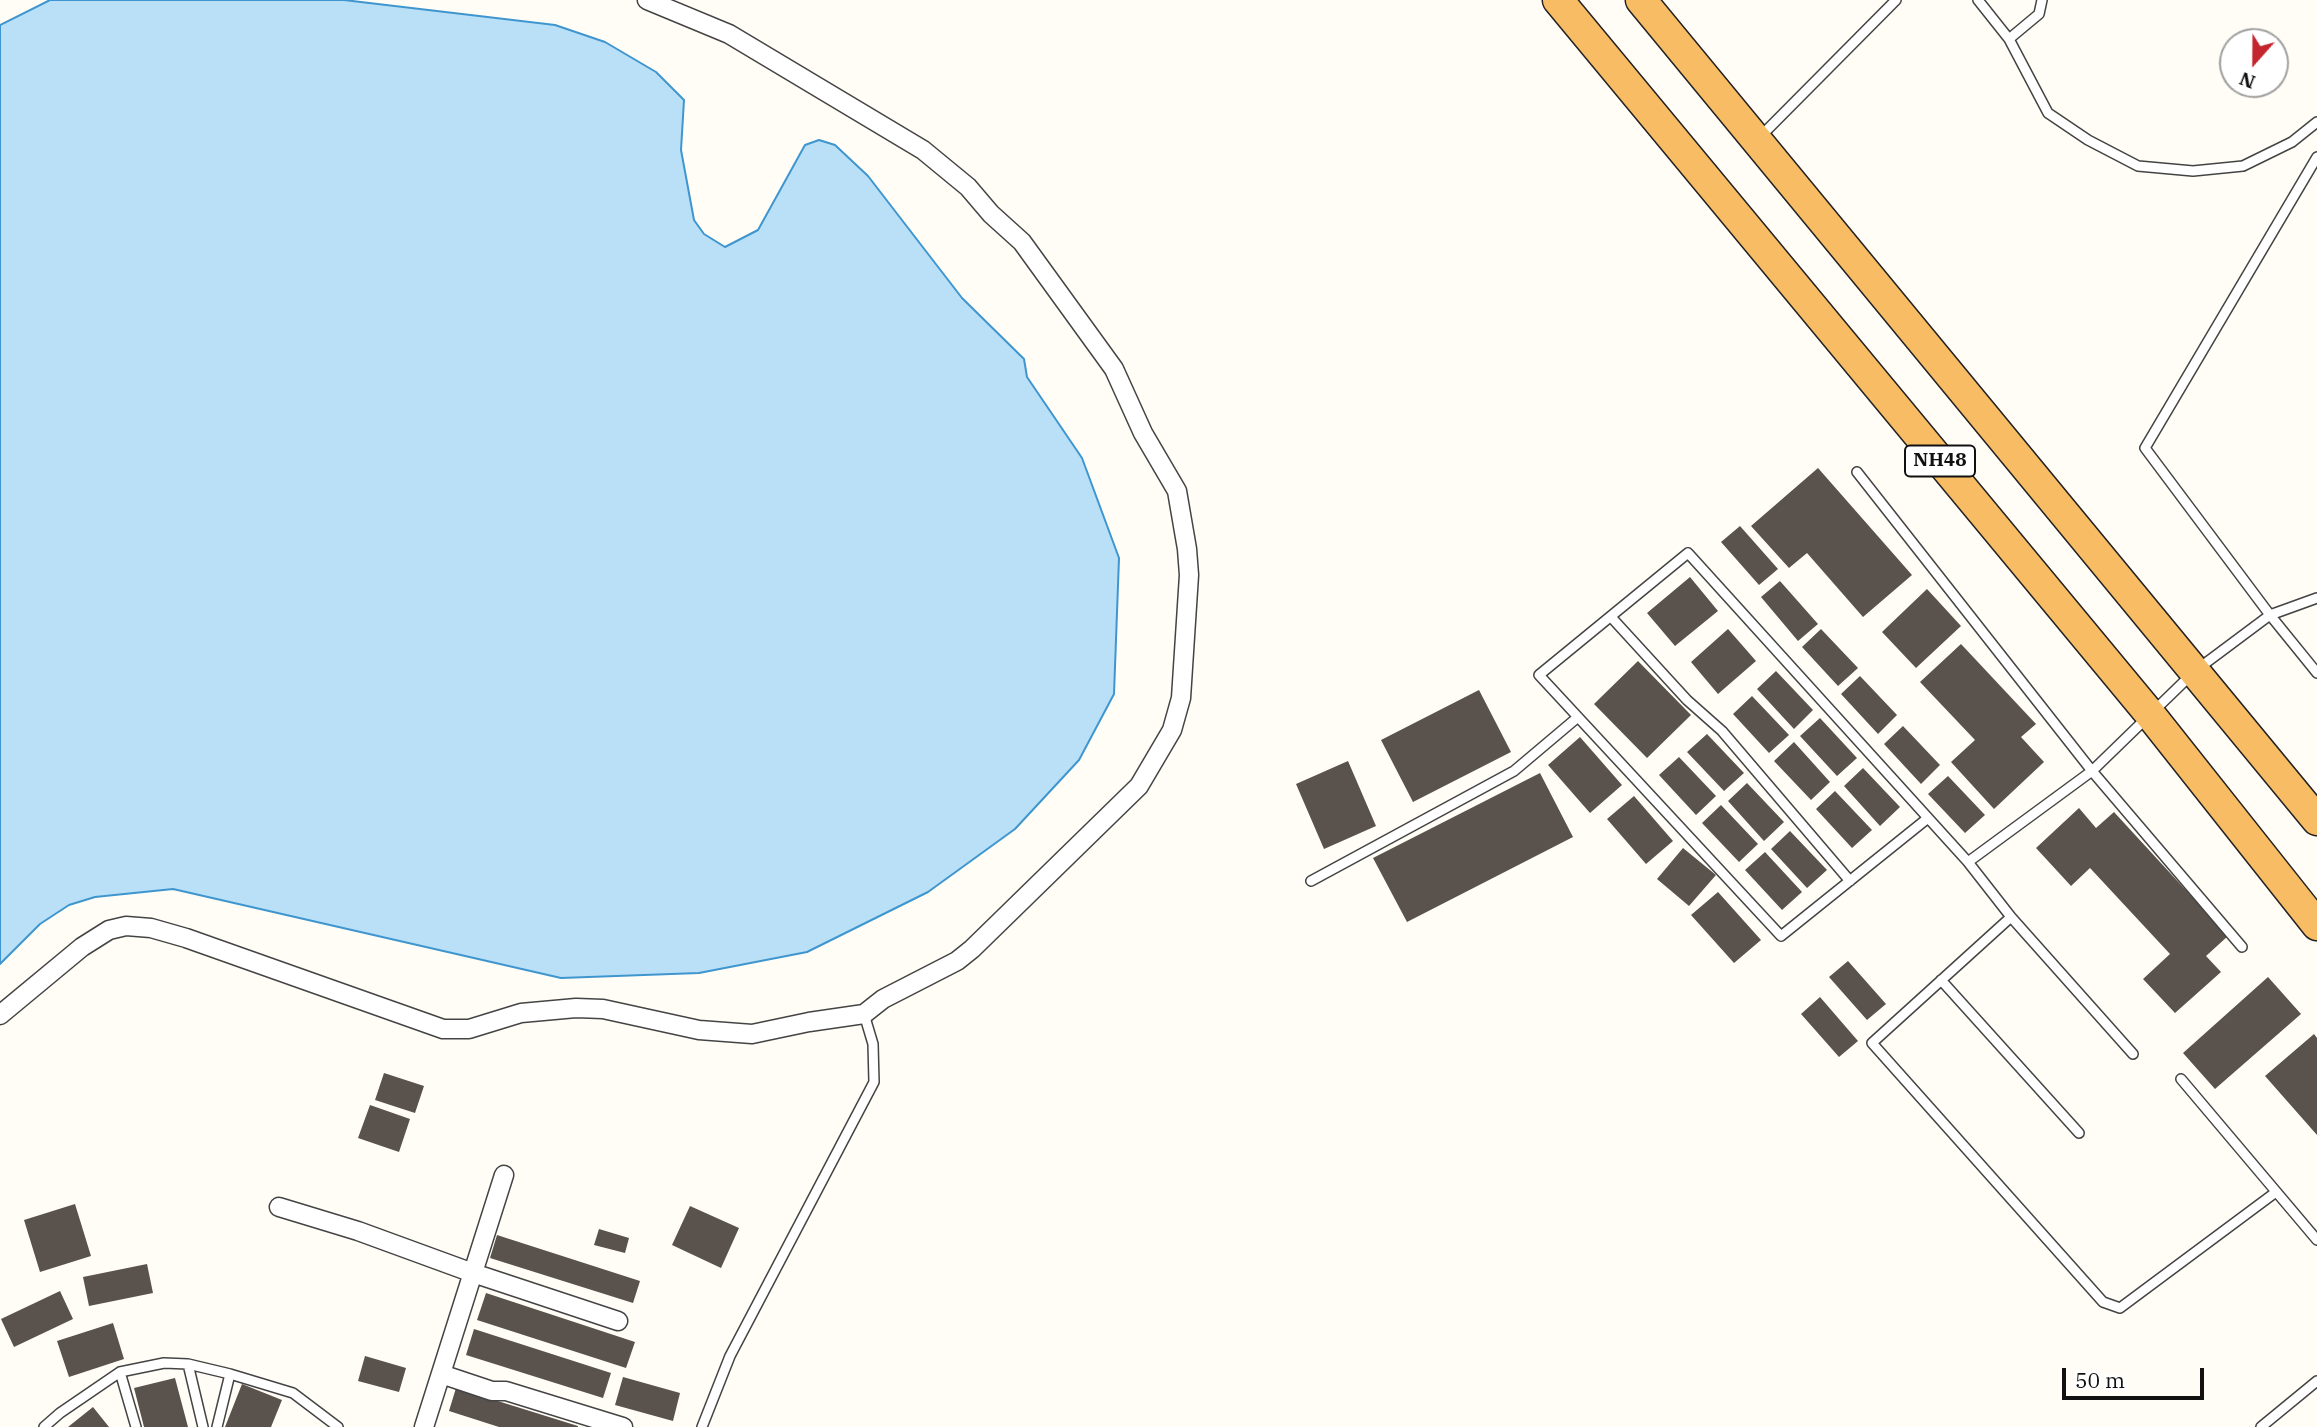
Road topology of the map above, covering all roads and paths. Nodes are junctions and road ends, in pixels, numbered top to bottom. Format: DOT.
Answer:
graph roads {
  1 [pos="647,0"];
  2 [pos="1558,0"];
  3 [pos="1642,0"];
  4 [pos="1896,0"];
  5 [pos="1978,0"];
  6 [pos="2042,0"];
  7 [pos="2009,39"];
  8 [pos="2317,122"];
  9 [pos="1757,140"];
  10 [pos="2317,157"];
  11 [pos="1857,472"];
  12 [pos="2317,598"];
  13 [pos="2270,615"];
  14 [pos="1611,617"];
  15 [pos="2195,671"];
  16 [pos="2317,673"];
  17 [pos="2149,713"];
  18 [pos="1578,717"];
  19 [pos="2092,771"];
  20 [pos="1928,818"];
  21 [pos="2317,820"];
  22 [pos="1968,862"];
  23 [pos="1311,881"];
  24 [pos="1850,881"];
  25 [pos="2011,917"];
  26 [pos="2317,925"];
  27 [pos="2242,947"];
  28 [pos="1941,980"];
  29 [pos="864,1014"];
  30 [pos="0,1015"];
  31 [pos="2133,1054"];
  32 [pos="2180,1079"];
  33 [pos="2078,1133"];
  34 [pos="504,1175"];
  35 [pos="2276,1192"];
  36 [pos="279,1207"];
  37 [pos="2317,1240"];
  38 [pos="473,1273"];
  39 [pos="618,1321"];
  40 [pos="188,1364"];
  41 [pos="120,1372"];
  42 [pos="230,1374"];
  43 [pos="440,1374"];
  44 [pos="2317,1381"];
  45 [pos="44,1427"];
  46 [pos="136,1427"];
  47 [pos="203,1427"];
  48 [pos="217,1427"];
  49 [pos="338,1427"];
  50 [pos="424,1427"];
  51 [pos="623,1427"];
  52 [pos="702,1427"];
  53 [pos="2260,1427"];
  1 -- 29 [label="street"];
  2 -- 17 [label="highway, NH48"];
  3 -- 9 [label="highway, NH48"];
  4 -- 9 [label="lane"];
  5 -- 7 [label="lane"];
  6 -- 7 [label="lane"];
  7 -- 8 [label="lane"];
  9 -- 15 [label="highway, NH48"];
  10 -- 13 [label="lane"];
  11 -- 19 [label="lane"];
  12 -- 13 [label="lane"];
  13 -- 15 [label="lane"];
  13 -- 16 [label="lane"];
  14 -- 18 [label="lane"];
  14 -- 20 [label="lane"];
  14 -- 24 [label="lane"];
  15 -- 17 [label="lane"];
  15 -- 21 [label="highway, NH48"];
  17 -- 19 [label="lane"];
  17 -- 26 [label="highway, NH48"];
  18 -- 23 [label="lane"];
  18 -- 24 [label="lane"];
  19 -- 22 [label="lane"];
  19 -- 27 [label="lane"];
  20 -- 22 [label="lane"];
  20 -- 24 [label="lane"];
  22 -- 25 [label="lane"];
  25 -- 28 [label="lane"];
  25 -- 31 [label="lane"];
  28 -- 33 [label="lane"];
  28 -- 35 [label="lane"];
  29 -- 30 [label="street"];
  29 -- 52 [label="lane"];
  32 -- 35 [label="lane"];
  34 -- 38 [label="street"];
  35 -- 37 [label="lane"];
  36 -- 38 [label="street"];
  38 -- 39 [label="street"];
  38 -- 43 [label="street"];
  40 -- 41 [label="lane"];
  40 -- 42 [label="lane"];
  40 -- 47 [label="lane"];
  41 -- 45 [label="lane"];
  41 -- 46 [label="lane"];
  42 -- 48 [label="lane"];
  42 -- 49 [label="lane"];
  43 -- 50 [label="street"];
  43 -- 51 [label="street"];
  44 -- 53 [label="lane"];
}
